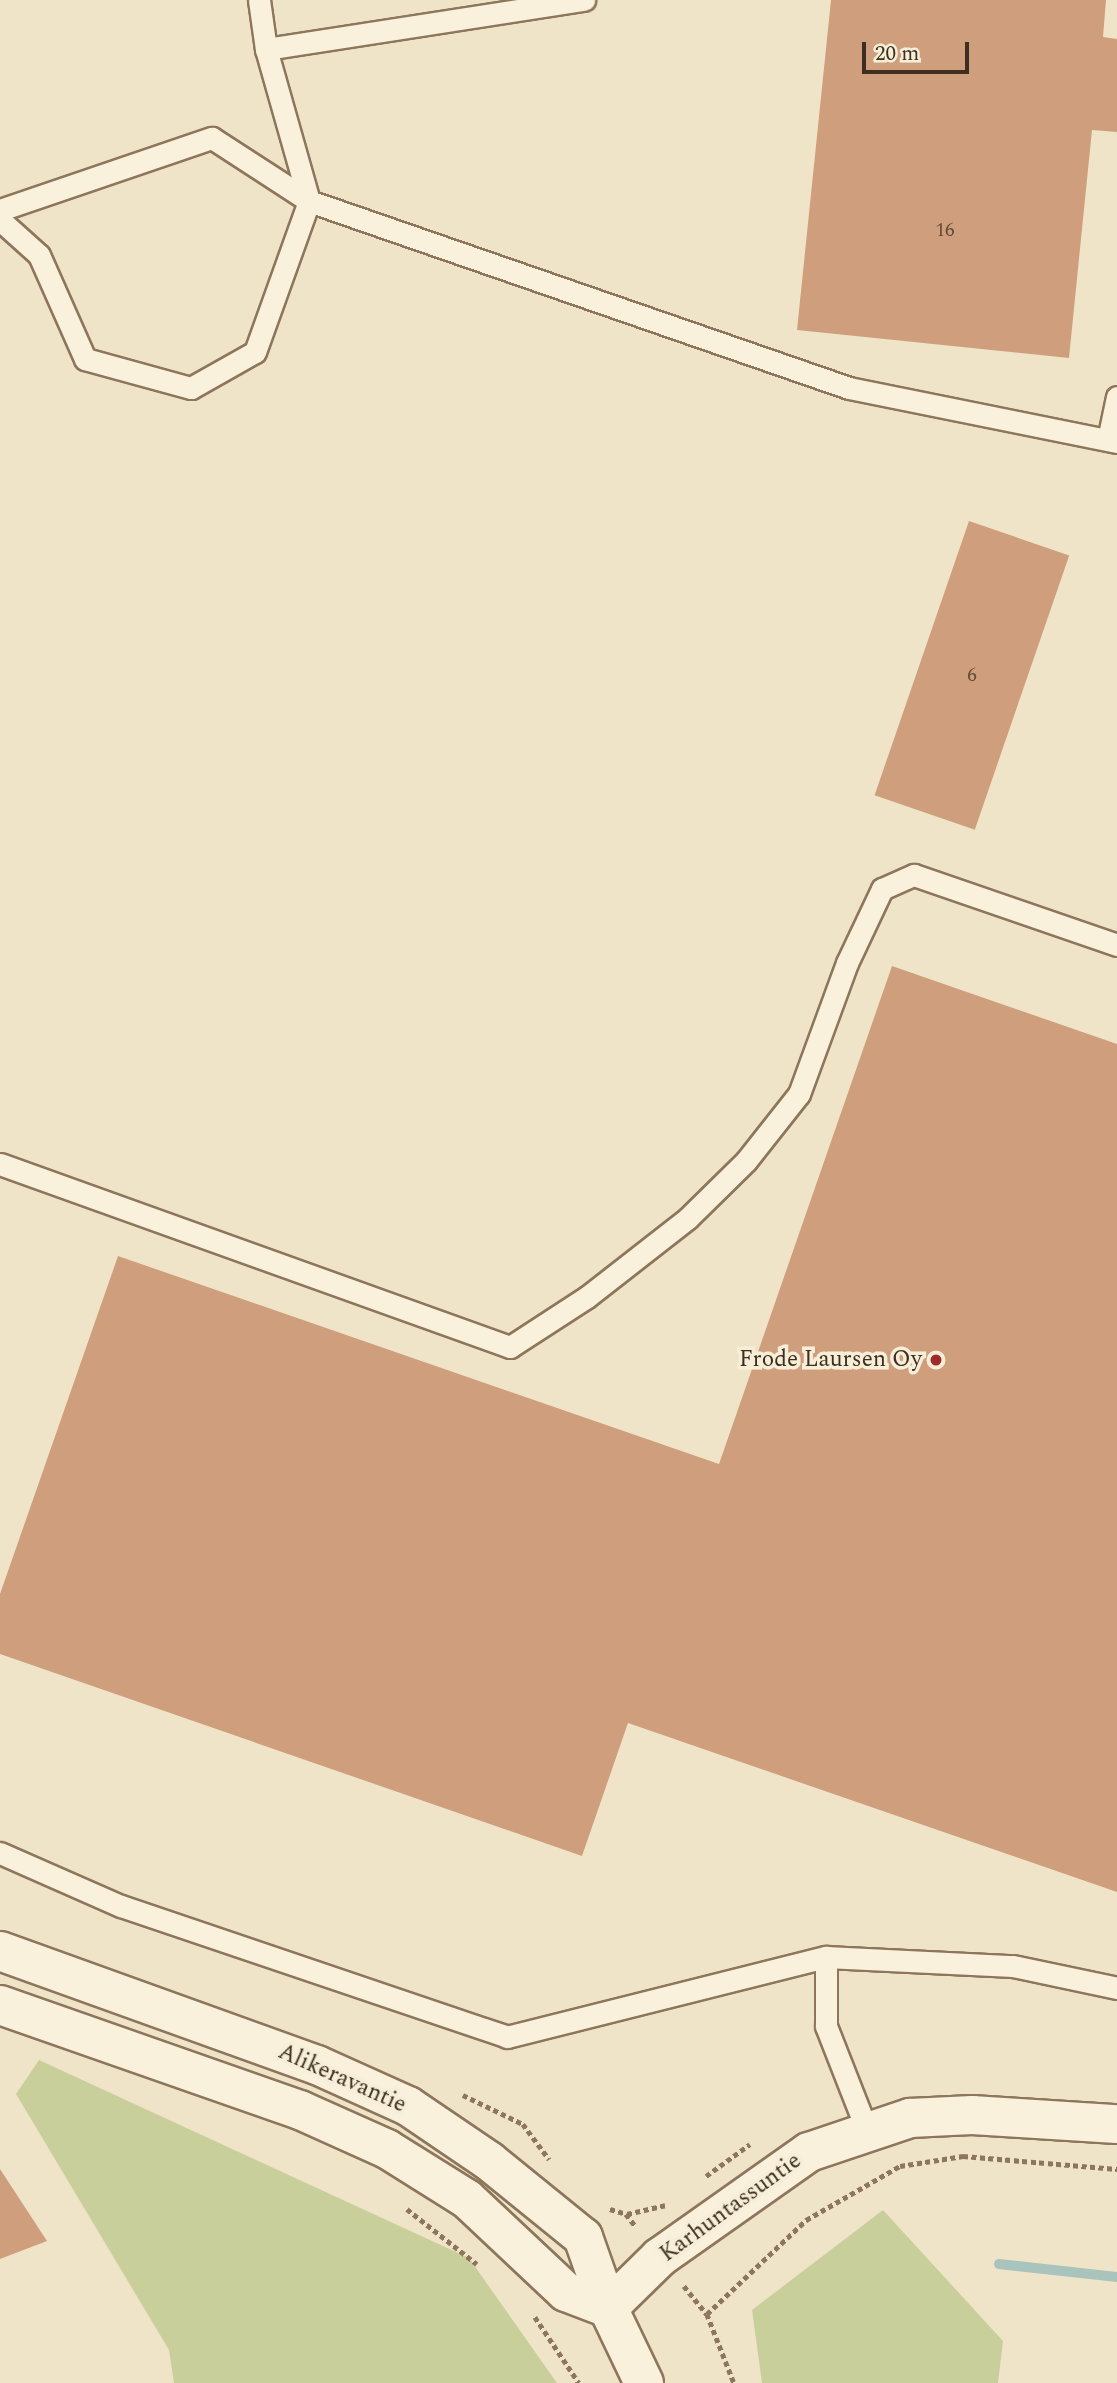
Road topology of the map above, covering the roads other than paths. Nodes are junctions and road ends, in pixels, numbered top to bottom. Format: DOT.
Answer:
graph roads {
  1 [pos="259,0"];
  2 [pos="584,0"];
  3 [pos="266,49"];
  4 [pos="309,201"];
  5 [pos="0,210"];
  6 [pos="0,220"];
  7 [pos="1117,397"];
  8 [pos="1113,441"];
  9 [pos="1117,945"];
  10 [pos="0,1164"];
  11 [pos="0,1853"];
  12 [pos="0,1951"];
  13 [pos="826,1957"];
  14 [pos="1117,1988"];
  15 [pos="0,2005"];
  16 [pos="1117,2124"];
  17 [pos="866,2129"];
  18 [pos="608,2308"];
  19 [pos="644,2383"];
  1 -- 3 [label="lane"];
  2 -- 3 [label="lane"];
  3 -- 4 [label="lane"];
  4 -- 5 [label="lane"];
  4 -- 6 [label="lane"];
  4 -- 8 [label="lane"];
  7 -- 8 [label="lane"];
  9 -- 10 [label="lane"];
  11 -- 13 [label="lane"];
  12 -- 18 [label="street, Alikeravantie"];
  13 -- 14 [label="lane"];
  13 -- 17 [label="lane"];
  15 -- 18 [label="street, Alikeravantie"];
  16 -- 17 [label="street, Karhuntassuntie"];
  17 -- 18 [label="street, Karhuntassuntie"];
  18 -- 19 [label="street, Alikeravantie"];
}
